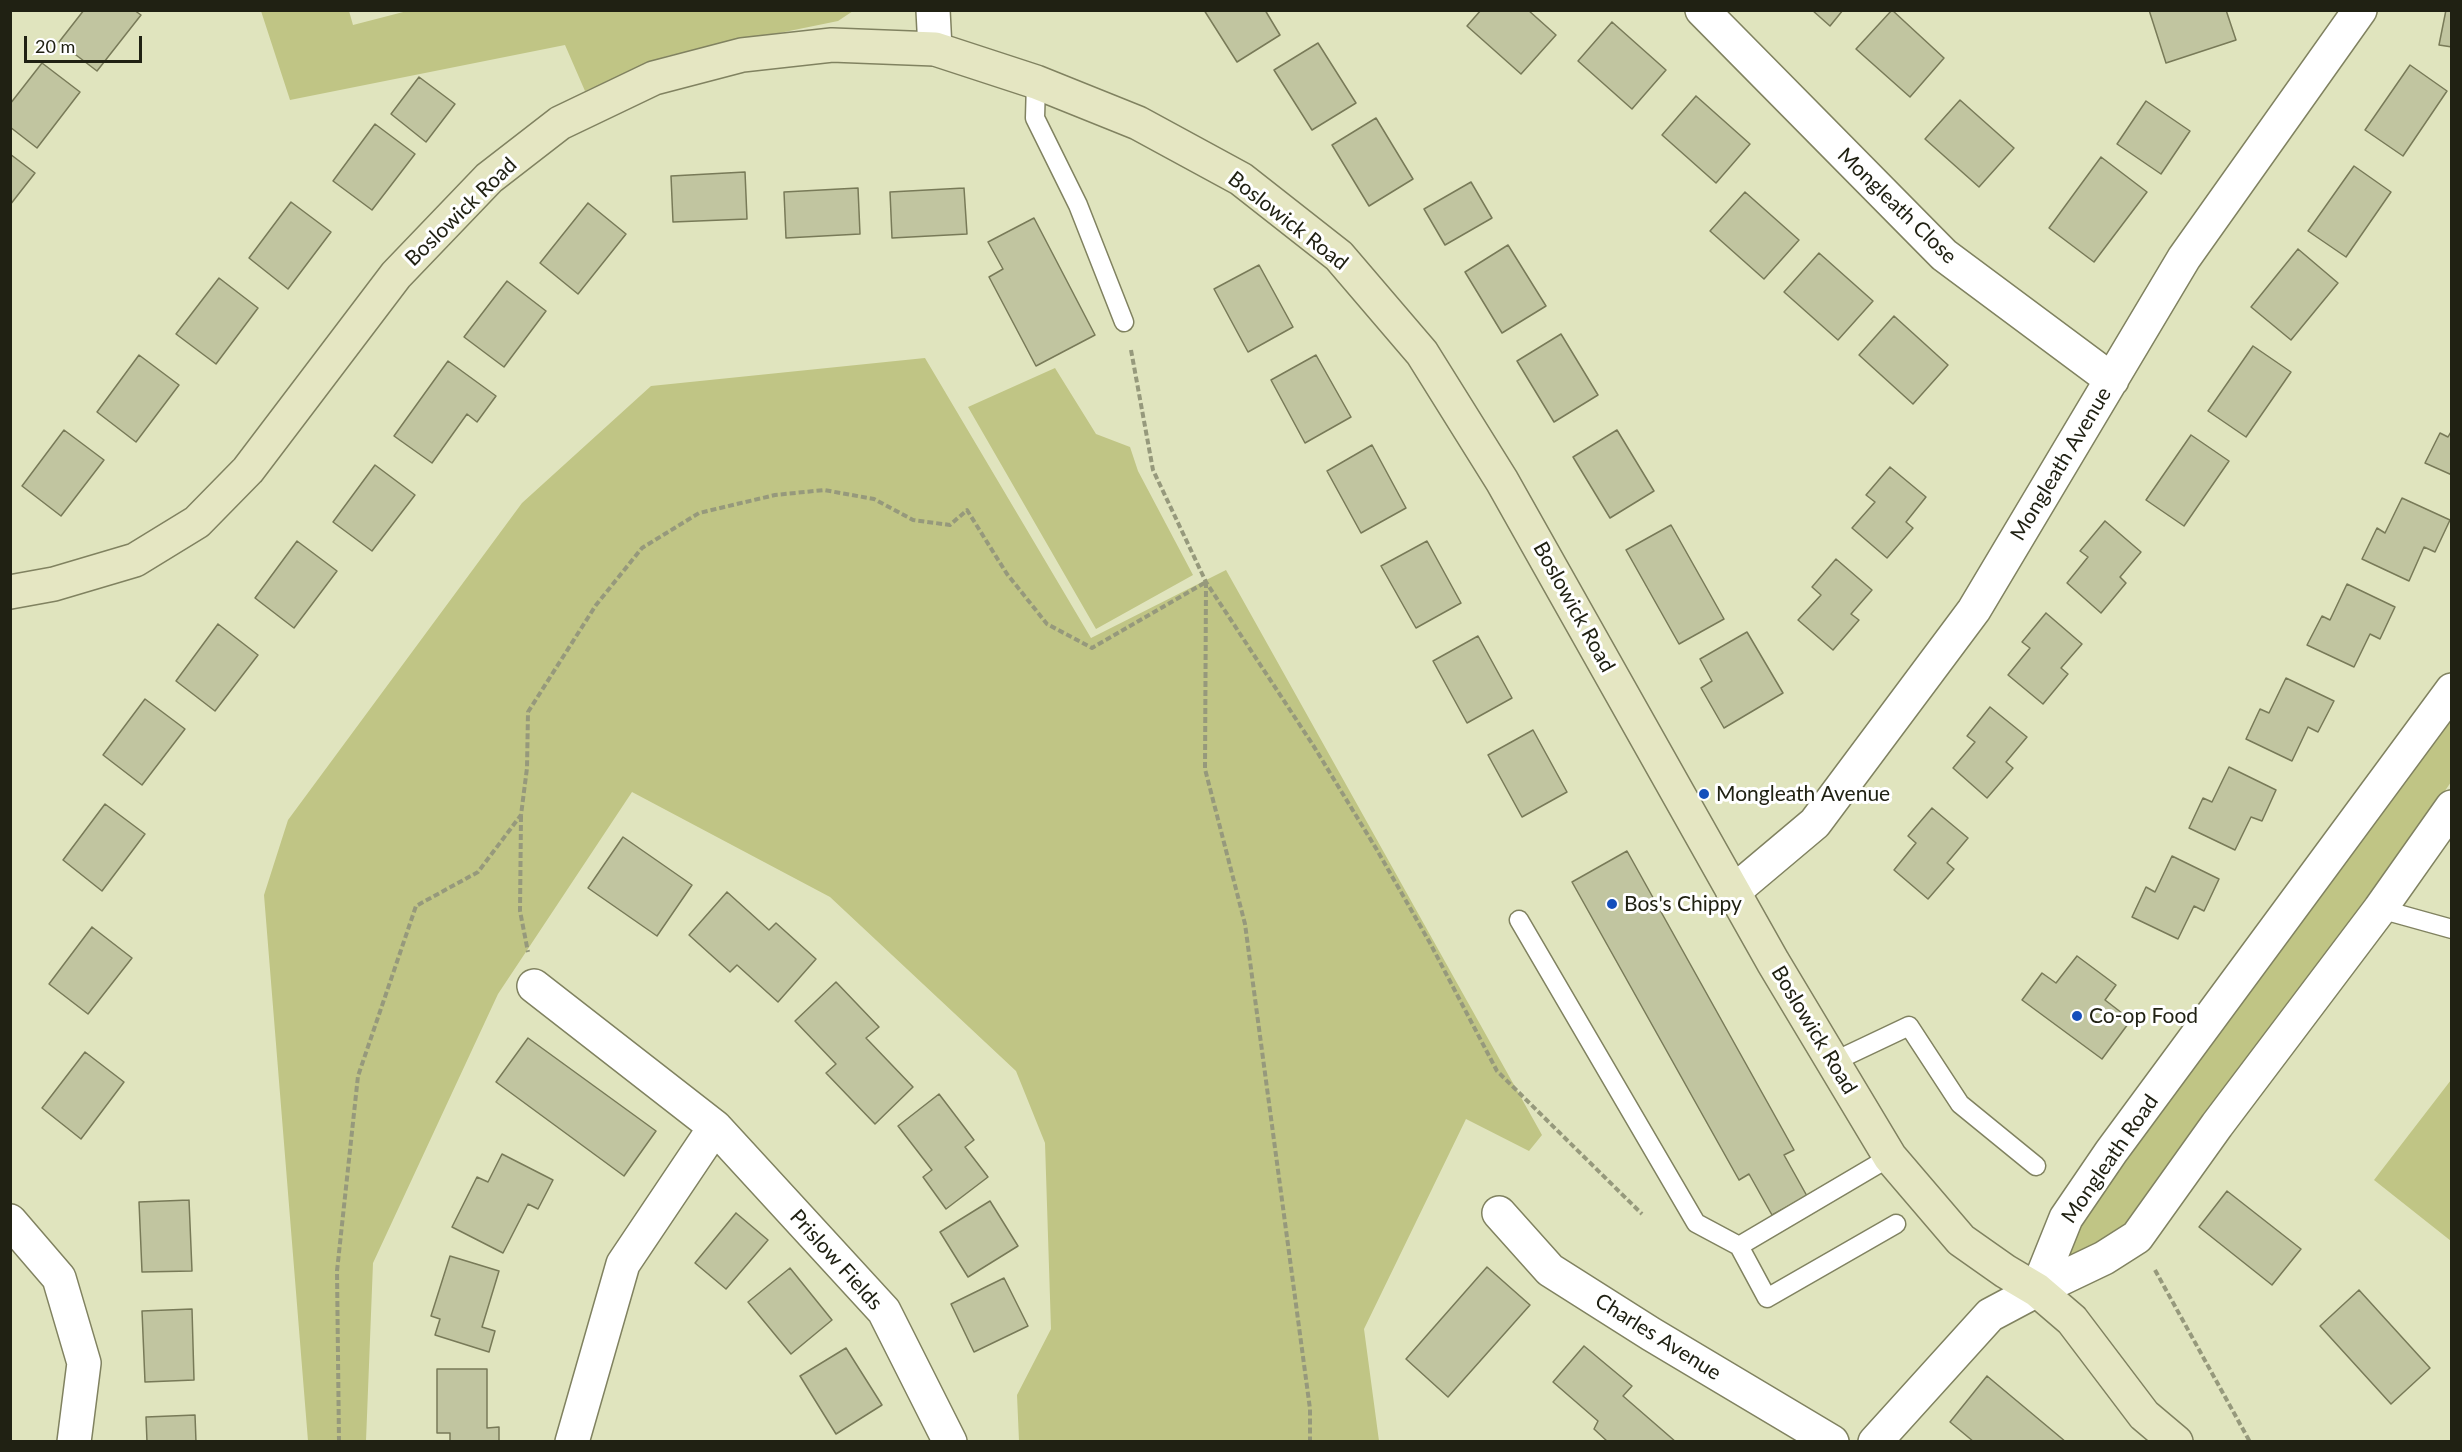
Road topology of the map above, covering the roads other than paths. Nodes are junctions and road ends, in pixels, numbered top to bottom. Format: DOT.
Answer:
graph roads {
  1 [pos="933,10"];
  2 [pos="1702,10"];
  3 [pos="2360,10"];
  4 [pos="935,49"];
  5 [pos="1036,82"];
  6 [pos="1125,322"];
  7 [pos="2112,380"];
  8 [pos="10,592"];
  9 [pos="2451,690"];
  10 [pos="2451,807"];
  11 [pos="1733,892"];
  12 [pos="2380,909"];
  13 [pos="1519,920"];
  14 [pos="2451,929"];
  15 [pos="534,986"];
  16 [pos="1833,1062"];
  17 [pos="715,1127"];
  18 [pos="1890,1157"];
  19 [pos="2036,1166"];
  20 [pos="1499,1213"];
  21 [pos="10,1221"];
  22 [pos="1896,1224"];
  23 [pos="1739,1246"];
  24 [pos="2037,1290"];
  25 [pos="74,1442"];
  26 [pos="572,1442"];
  27 [pos="951,1442"];
  28 [pos="1832,1442"];
  29 [pos="1875,1442"];
  30 [pos="2176,1442"];
  1 -- 4 [label="street"];
  2 -- 7 [label="street, Mongleath Close"];
  3 -- 7 [label="street, Mongleath Avenue"];
  4 -- 5 [label="street, Boslowick Road"];
  4 -- 8 [label="street, Boslowick Road"];
  5 -- 6 [label="lane"];
  5 -- 11 [label="street, Boslowick Road"];
  7 -- 11 [label="street, Mongleath Avenue"];
  9 -- 24 [label="street, Mongleath Road"];
  10 -- 12 [label="street"];
  11 -- 16 [label="street, Boslowick Road"];
  12 -- 14 [label="lane"];
  12 -- 24 [label="street"];
  13 -- 23 [label="lane"];
  15 -- 17 [label="street, Prislow Fields"];
  16 -- 18 [label="street, Boslowick Road"];
  16 -- 19 [label="lane"];
  17 -- 26 [label="street"];
  17 -- 27 [label="street, Prislow Fields"];
  18 -- 23 [label="lane"];
  18 -- 24 [label="street, Boslowick Road"];
  20 -- 28 [label="street, Charles Avenue"];
  21 -- 25 [label="street"];
  22 -- 23 [label="lane"];
  24 -- 29 [label="street"];
  24 -- 30 [label="street, Boslowick Road"];
}
